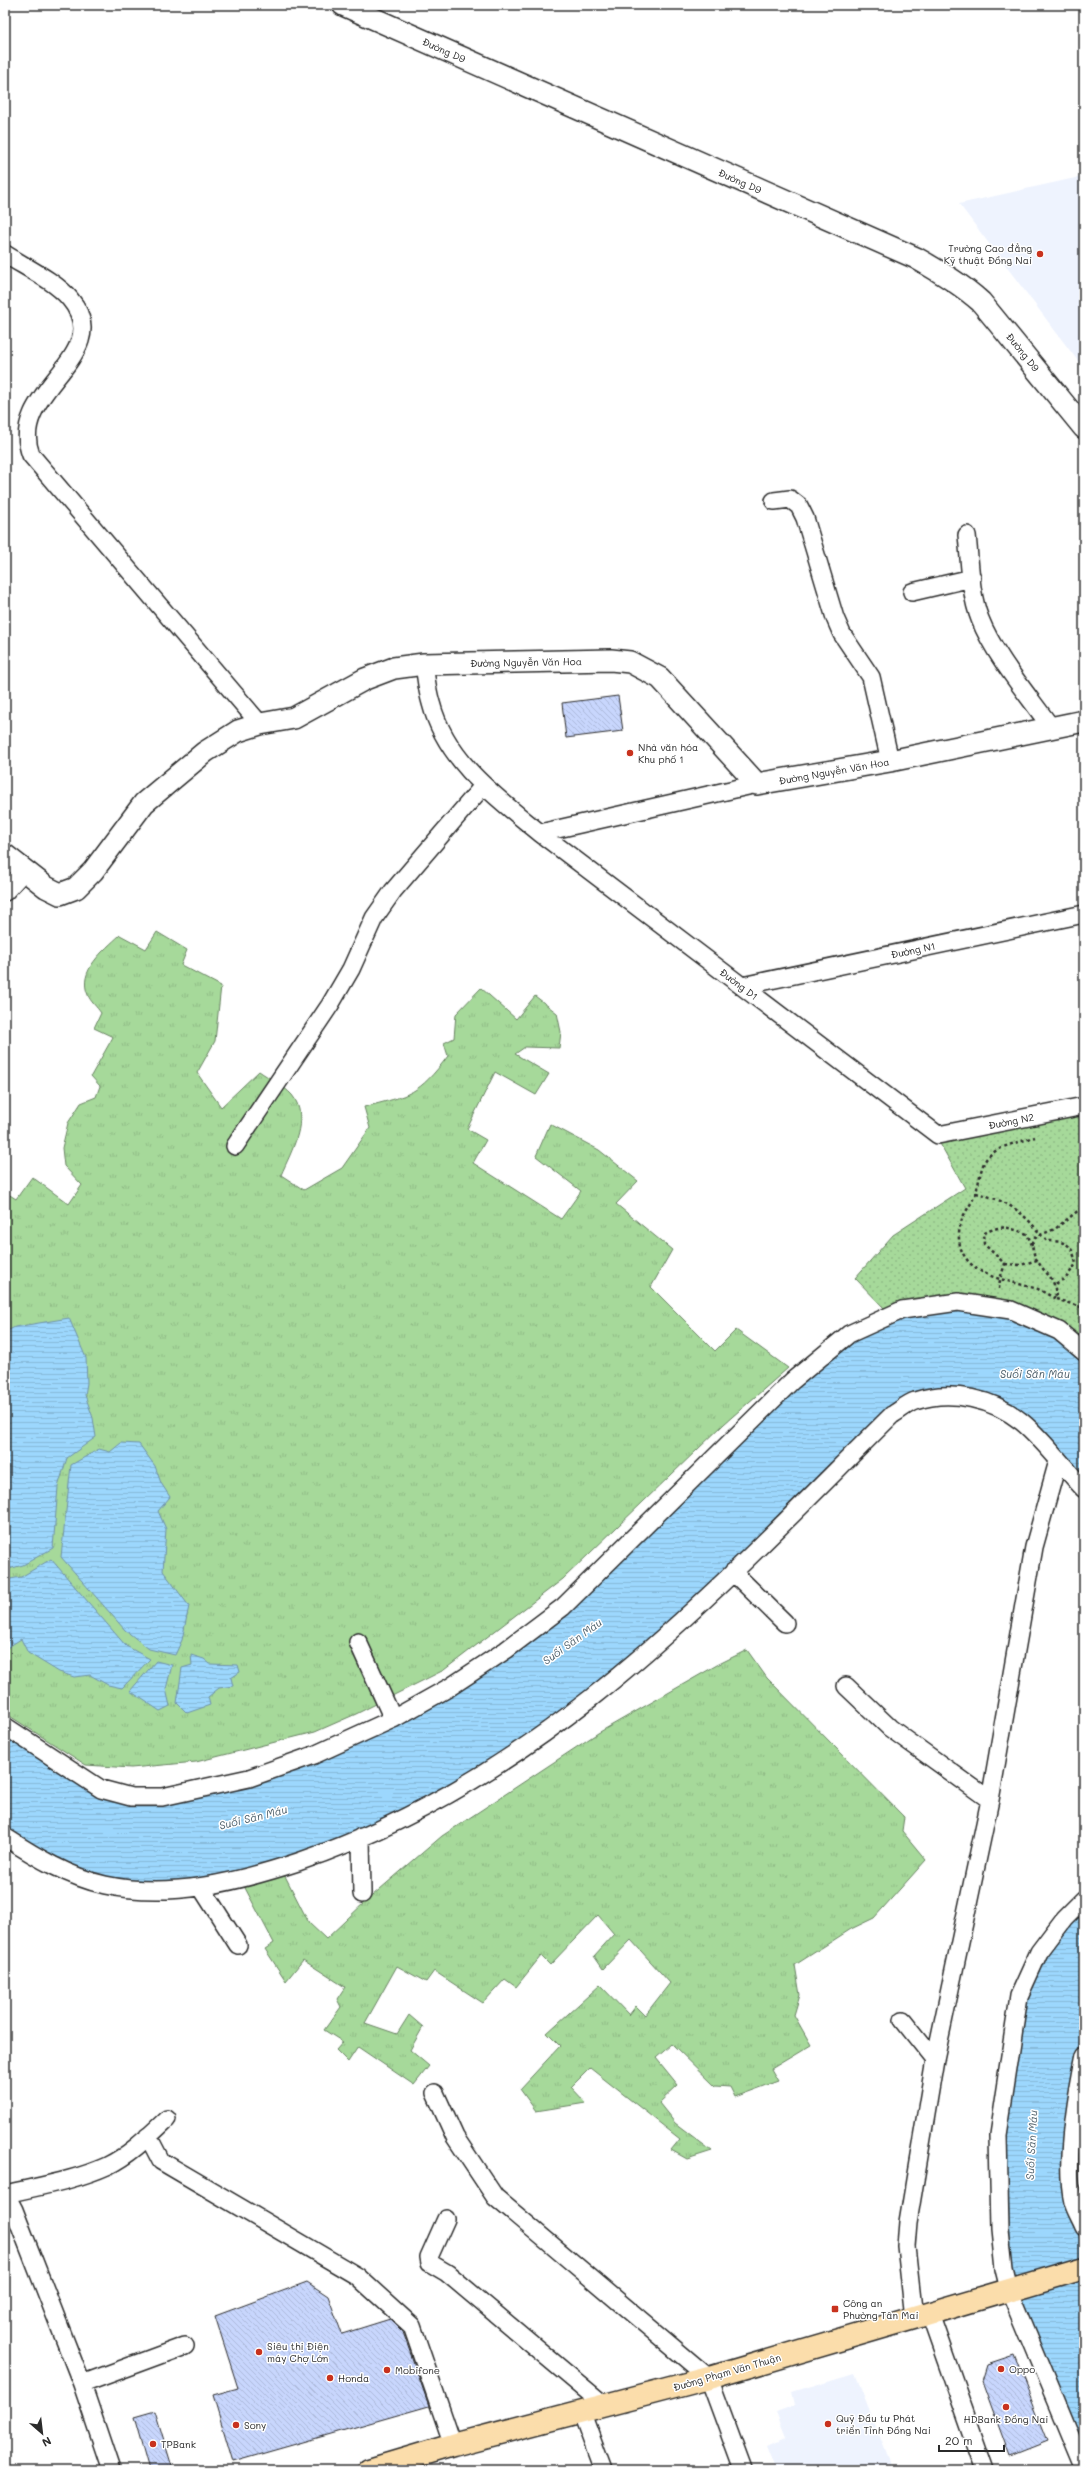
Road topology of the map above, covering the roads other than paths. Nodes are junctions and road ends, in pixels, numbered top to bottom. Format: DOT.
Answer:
graph roads {
  1 [pos="343,5"];
  2 [pos="5,254"];
  3 [pos="1084,428"];
  4 [pos="774,501"];
  5 [pos="968,535"];
  6 [pos="972,578"];
  7 [pos="912,592"];
  8 [pos="424,664"];
  9 [pos="1084,721"];
  10 [pos="260,724"];
  11 [pos="1050,726"];
  12 [pos="890,761"];
  13 [pos="757,784"];
  14 [pos="483,786"];
  15 [pos="540,833"];
  16 [pos="5,855"];
  17 [pos="25,870"];
  18 [pos="5,892"];
  19 [pos="1084,914"];
  20 [pos="742,986"];
  21 [pos="1084,1106"];
  22 [pos="938,1135"];
  23 [pos="235,1146"];
  24 [pos="1084,1352"];
  25 [pos="1058,1461"];
  26 [pos="1084,1489"];
  27 [pos="733,1572"];
  28 [pos="785,1623"];
  29 [pos="358,1642"];
  30 [pos="846,1686"];
  31 [pos="393,1719"];
  32 [pos="5,1726"];
  33 [pos="990,1800"];
  34 [pos="5,1837"];
  35 [pos="361,1837"];
  36 [pos="201,1887"];
  37 [pos="362,1894"];
  38 [pos="1084,1899"];
  39 [pos="238,1945"];
  40 [pos="903,2020"];
  41 [pos="1084,2056"];
  42 [pos="935,2060"];
  43 [pos="435,2093"];
  44 [pos="167,2119"];
  45 [pos="148,2136"];
  46 [pos="6,2193"];
  47 [pos="446,2219"];
  48 [pos="1084,2227"];
  49 [pos="1084,2268"];
  50 [pos="1009,2289"];
  51 [pos="922,2316"];
  52 [pos="185,2346"];
  53 [pos="709,2378"];
  54 [pos="82,2384"];
  55 [pos="604,2405"];
  56 [pos="581,2411"];
  57 [pos="453,2445"];
  58 [pos="398,2466"];
  59 [pos="1084,2469"];
  60 [pos="111,2470"];
  61 [pos="369,2470"];
  62 [pos="603,2470"];
  63 [pos="743,2470"];
  64 [pos="985,2470"];
  1 -- 3 [label="street, Đường D9"];
  2 -- 10 [label="street"];
  4 -- 12 [label="street"];
  5 -- 6 [label="street"];
  6 -- 7 [label="street"];
  6 -- 11 [label="street"];
  8 -- 10 [label="street, Đường Nguyễn Văn Hoa"];
  8 -- 13 [label="street, Đường Nguyễn Văn Hoa"];
  8 -- 14 [label="street, Đường D1"];
  9 -- 11 [label="street, Đường Nguyễn Văn Hoa"];
  10 -- 17 [label="street, Đường Nguyễn Văn Hoa"];
  11 -- 12 [label="street, Đường Nguyễn Văn Hoa"];
  12 -- 13 [label="street, Đường Nguyễn Văn Hoa"];
  13 -- 15 [label="street"];
  14 -- 15 [label="street, Đường D1"];
  14 -- 23 [label="street"];
  15 -- 20 [label="street, Đường D1"];
  16 -- 17 [label="street, Đường Nguyễn Văn Hoa"];
  17 -- 18 [label="street"];
  19 -- 20 [label="street, Đường N1"];
  20 -- 22 [label="street, Đường D1"];
  21 -- 22 [label="street, Đường N2"];
  24 -- 31 [label="street"];
  25 -- 26 [label="street"];
  25 -- 27 [label="street"];
  25 -- 33 [label="street"];
  27 -- 28 [label="street"];
  27 -- 35 [label="street"];
  29 -- 31 [label="street"];
  30 -- 33 [label="street"];
  31 -- 32 [label="street"];
  33 -- 42 [label="street"];
  34 -- 36 [label="street"];
  35 -- 36 [label="street"];
  35 -- 37 [label="street"];
  36 -- 39 [label="street"];
  38 -- 50 [label="street"];
  40 -- 42 [label="street"];
  41 -- 48 [label="street"];
  42 -- 51 [label="street"];
  43 -- 53 [label="street"];
  44 -- 45 [label="street"];
  45 -- 46 [label="street"];
  45 -- 57 [label="street"];
  46 -- 54 [label="street"];
  47 -- 55 [label="street"];
  49 -- 50 [label="main road, Đường Phạm Văn Thuận"];
  50 -- 51 [label="main road, Đường Phạm Văn Thuận"];
  50 -- 59 [label="street"];
  51 -- 53 [label="main road, Đường Phạm Văn Thuận"];
  51 -- 64 [label="street"];
  52 -- 54 [label="street"];
  53 -- 55 [label="main road, Đường Phạm Văn Thuận"];
  53 -- 63 [label="street"];
  54 -- 60 [label="street"];
  55 -- 56 [label="main road, Đường Phạm Văn Thuận"];
  56 -- 57 [label="main road, Đường Phạm Văn Thuận"];
  56 -- 62 [label="street"];
  57 -- 58 [label="main road, Đường Phạm Văn Thuận"];
  58 -- 61 [label="main road, Đường Phạm Văn Thuận"];
}
